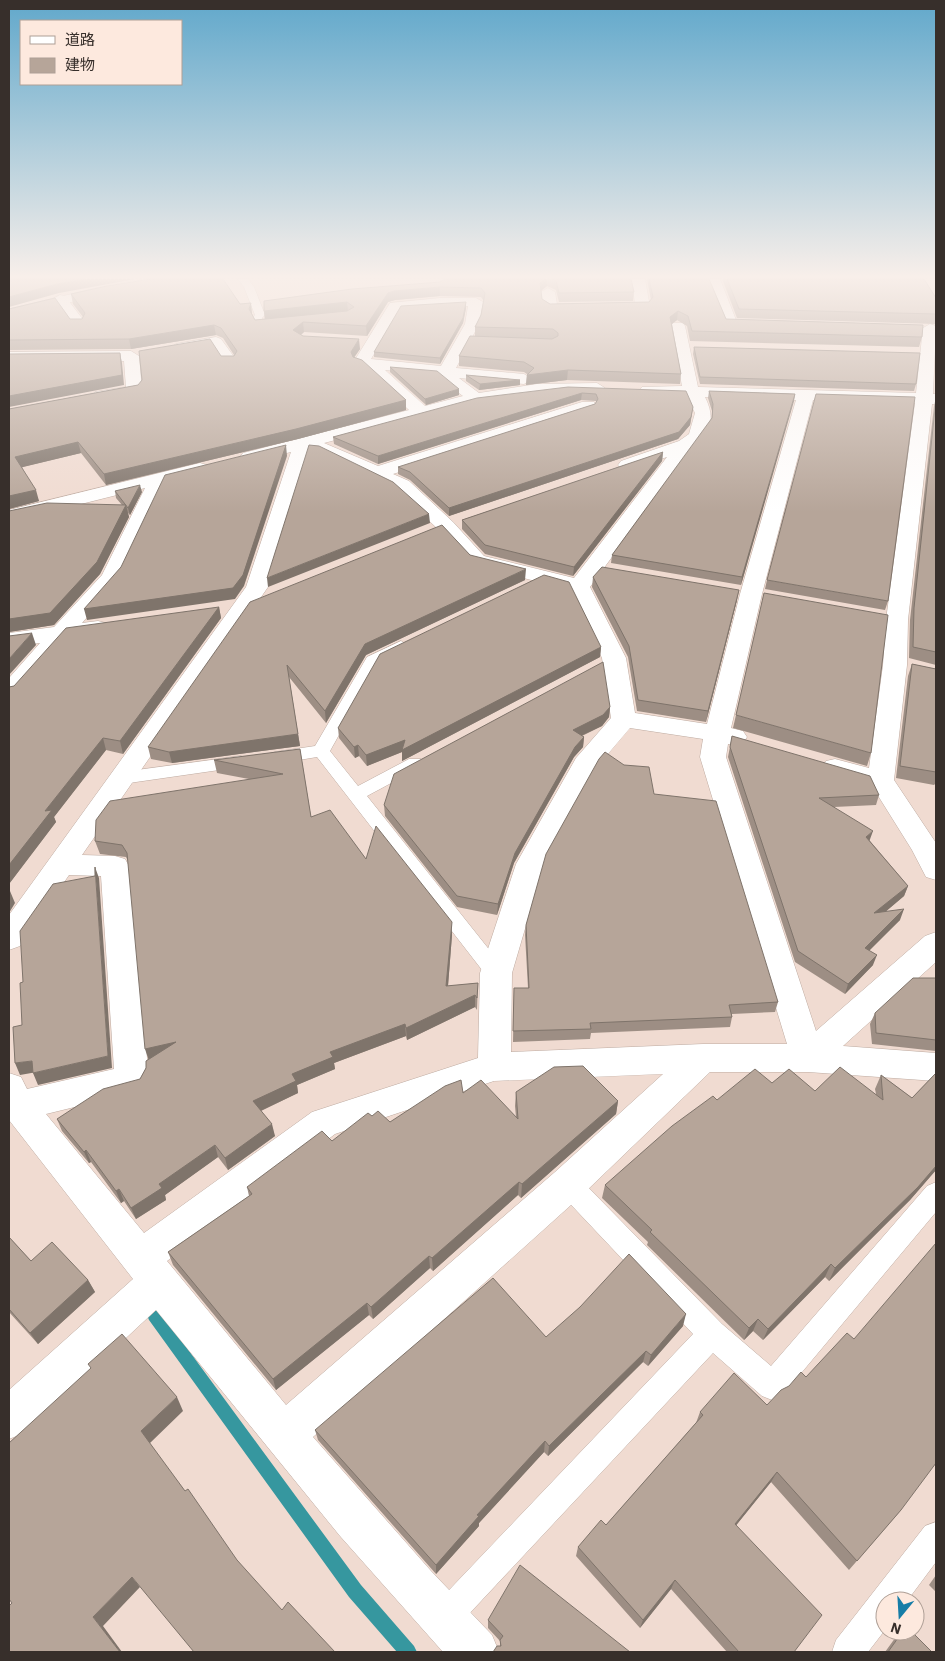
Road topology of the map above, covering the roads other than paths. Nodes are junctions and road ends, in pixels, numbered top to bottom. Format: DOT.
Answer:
graph roads {
  1 [pos="131,356"];
  2 [pos="9,357"];
  3 [pos="117,357"];
  4 [pos="226,357"];
  5 [pos="365,357"];
  6 [pos="454,357"];
  7 [pos="691,357"];
  8 [pos="919,357"];
  9 [pos="229,361"];
  10 [pos="369,364"];
  11 [pos="446,371"];
  12 [pos="524,379"];
  13 [pos="616,389"];
  14 [pos="634,390"];
  15 [pos="691,392"];
  16 [pos="806,394"];
  17 [pos="588,395"];
  18 [pos="476,398"];
  19 [pos="86,399"];
  20 [pos="930,399"];
  21 [pos="422,413"];
  22 [pos="302,445"];
  23 [pos="685,446"];
  24 [pos="233,461"];
  25 [pos="215,466"];
  26 [pos="611,470"];
  27 [pos="376,473"];
  28 [pos="159,479"];
  29 [pos="9,516"];
  30 [pos="455,523"];
  31 [pos="428,533"];
  32 [pos="545,577"];
  33 [pos="579,586"];
  34 [pos="519,590"];
  35 [pos="271,596"];
  36 [pos="243,607"];
  37 [pos="214,611"];
  38 [pos="117,625"];
  39 [pos="59,634"];
  40 [pos="416,639"];
  41 [pos="9,640"];
  42 [pos="895,664"];
  43 [pos="920,669"];
  44 [pos="9,692"];
  45 [pos="624,719"];
  46 [pos="717,733"];
  47 [pos="762,746"];
  48 [pos="321,752"];
  49 [pos="426,757"];
  50 [pos="808,759"];
  51 [pos="122,778"];
  52 [pos="881,780"];
  53 [pos="357,794"];
  54 [pos="933,851"];
  55 [pos="61,865"];
  56 [pos="9,938"];
  57 [pos="936,944"];
  58 [pos="496,973"];
  59 [pos="703,1058"];
  60 [pos="808,1058"];
  61 [pos="936,1067"];
  62 [pos="494,1068"];
  63 [pos="13,1097"];
  64 [pos="568,1184"];
  65 [pos="936,1194"];
  66 [pos="150,1269"];
  67 [pos="712,1334"];
  68 [pos="9,1418"];
  69 [pos="283,1435"];
  70 [pos="936,1537"];
  71 [pos="894,1591"];
  72 [pos="875,1616"];
  73 [pos="444,1619"];
  74 [pos="475,1652"];
  75 [pos="848,1652"];
  1 -- 19 [label="street"];
  2 -- 3 [label="street"];
  4 -- 9 [label="street"];
  5 -- 10 [label="street"];
  6 -- 11 [label="street"];
  7 -- 15 [label="street"];
  8 -- 20 [label="street"];
  10 -- 11 [label="street"];
  10 -- 21 [label="street"];
  11 -- 12 [label="street"];
  11 -- 18 [label="street"];
  13 -- 17 [label="street"];
  14 -- 15 [label="street"];
  15 -- 16 [label="street"];
  15 -- 23 [label="street"];
  16 -- 20 [label="street"];
  16 -- 46 [label="street"];
  17 -- 18 [label="street"];
  17 -- 27 [label="street"];
  18 -- 21 [label="street"];
  20 -- 42 [label="street"];
  21 -- 22 [label="street"];
  22 -- 24 [label="street"];
  22 -- 27 [label="street"];
  22 -- 36 [label="street"];
  23 -- 26 [label="street"];
  23 -- 33 [label="street"];
  25 -- 28 [label="street"];
  27 -- 30 [label="street"];
  28 -- 29 [label="street"];
  28 -- 39 [label="street"];
  30 -- 31 [label="street"];
  30 -- 32 [label="street"];
  32 -- 33 [label="street"];
  32 -- 34 [label="lane"];
  33 -- 45 [label="street"];
  35 -- 36 [label="street"];
  36 -- 37 [label="street"];
  36 -- 51 [label="street"];
  38 -- 39 [label="street"];
  39 -- 41 [label="street"];
  39 -- 44 [label="street"];
  40 -- 48 [label="lane"];
  42 -- 43 [label="street"];
  42 -- 52 [label="street"];
  45 -- 46 [label="street"];
  45 -- 58 [label="street"];
  46 -- 47 [label="street"];
  46 -- 60 [label="street"];
  48 -- 51 [label="lane"];
  48 -- 53 [label="lane"];
  49 -- 53 [label="lane"];
  50 -- 52 [label="street"];
  51 -- 55 [label="street"];
  52 -- 54 [label="street"];
  53 -- 58 [label="lane"];
  55 -- 56 [label="street"];
  55 -- 63 [label="street"];
  57 -- 60 [label="street"];
  58 -- 62 [label="street"];
  59 -- 60 [label="street"];
  59 -- 62 [label="street"];
  59 -- 64 [label="street"];
  60 -- 61 [label="street"];
  62 -- 66 [label="street"];
  63 -- 66 [label="street"];
  64 -- 67 [label="lane"];
  64 -- 69 [label="street"];
  65 -- 67 [label="lane"];
  66 -- 68 [label="street"];
  66 -- 69 [label="street"];
  67 -- 73 [label="lane"];
  69 -- 73 [label="street"];
  70 -- 71 [label="lane"];
  72 -- 75 [label="lane"];
  73 -- 74 [label="street"];
}
